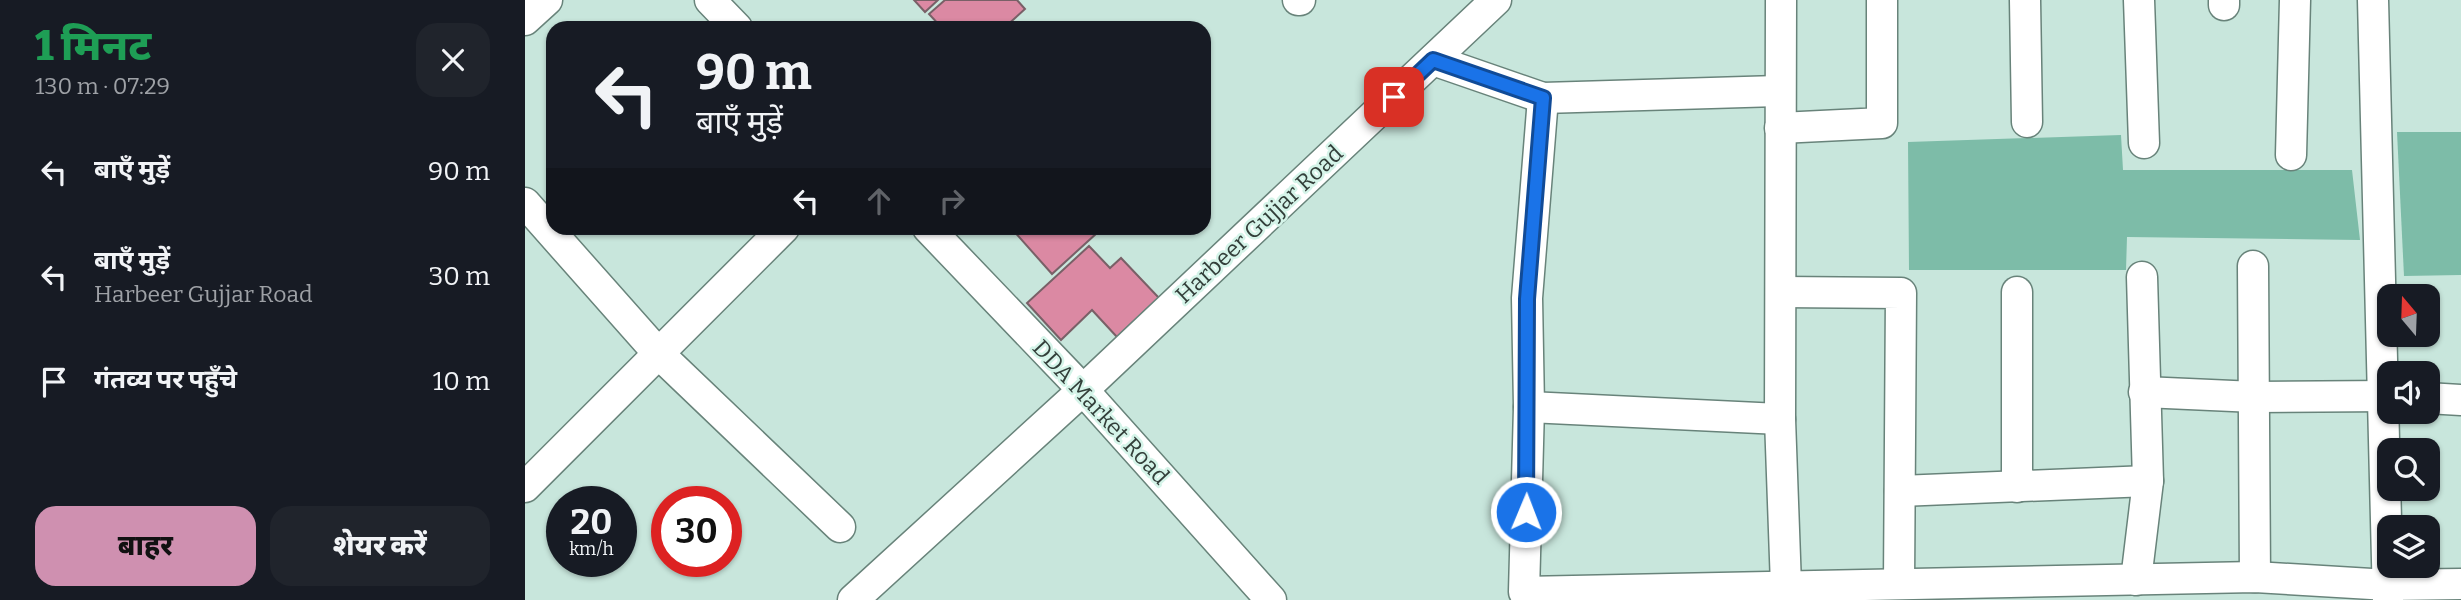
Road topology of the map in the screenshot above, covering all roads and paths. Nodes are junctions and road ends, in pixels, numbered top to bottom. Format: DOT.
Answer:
graph roads {
  1 [pos="547,0"];
  2 [pos="710,0"];
  3 [pos="1496,0"];
  4 [pos="1781,0"];
  5 [pos="1882,0"];
  6 [pos="2025,0"];
  7 [pos="2139,0"];
  8 [pos="2295,0"];
  9 [pos="2373,0"];
  10 [pos="525,20"];
  11 [pos="730,21"];
  12 [pos="1433,60"];
  13 [pos="1779,91"];
  14 [pos="1543,98"];
  15 [pos="2027,122"];
  16 [pos="1780,128"];
  17 [pos="2144,143"];
  18 [pos="2291,155"];
  19 [pos="525,204"];
  20 [pos="546,228"];
  21 [pos="553,235"];
  22 [pos="777,235"];
  23 [pos="935,235"];
  24 [pos="2253,267"];
  25 [pos="2142,277"];
  26 [pos="1781,292"];
  27 [pos="2017,292"];
  28 [pos="658,353"];
  29 [pos="2386,361"];
  30 [pos="1083,390"];
  31 [pos="2144,392"];
  32 [pos="2377,395"];
  33 [pos="2255,397"];
  34 [pos="2440,399"];
  35 [pos="2461,400"];
  36 [pos="1529,407"];
  37 [pos="1780,419"];
  38 [pos="2387,424"];
  39 [pos="2148,481"];
  40 [pos="2017,486"];
  41 [pos="525,487"];
  42 [pos="1899,491"];
  43 [pos="840,527"];
  44 [pos="2255,577"];
  45 [pos="2136,580"];
  46 [pos="1899,584"];
  47 [pos="2461,584"];
  48 [pos="1787,586"];
  49 [pos="2046,591"];
  50 [pos="2388,593"];
  51 [pos="853,600"];
  52 [pos="1271,600"];
  1 -- 10 [label="street"];
  2 -- 11 [label="street"];
  3 -- 12 [label="street, Harbeer Gujjar Road"];
  4 -- 13 [label="street"];
  5 -- 16 [label="street"];
  6 -- 15 [label="street"];
  7 -- 17 [label="street"];
  8 -- 18 [label="street"];
  9 -- 29 [label="street"];
  12 -- 14 [label="street"];
  12 -- 30 [label="street, Harbeer Gujjar Road"];
  13 -- 14 [label="street"];
  13 -- 16 [label="street"];
  14 -- 36 [label="street"];
  16 -- 26 [label="street"];
  19 -- 20 [label="street"];
  21 -- 28 [label="street"];
  22 -- 28 [label="street"];
  23 -- 30 [label="street, DDA Market Road"];
  24 -- 33 [label="street"];
  25 -- 31 [label="street"];
  26 -- 37 [label="street"];
  26 -- 42 [label="street"];
  27 -- 40 [label="street"];
  28 -- 41 [label="street"];
  28 -- 43 [label="street"];
  30 -- 51 [label="street, Harbeer Gujjar Road"];
  30 -- 52 [label="street, DDA Market Road"];
  31 -- 33 [label="street"];
  31 -- 39 [label="street"];
  32 -- 33 [label="street"];
  33 -- 44 [label="street"];
  34 -- 35 [label="street"];
  36 -- 37 [label="street"];
  36 -- 48 [label="street"];
  37 -- 48 [label="street"];
  38 -- 50 [label="street"];
  39 -- 40 [label="street"];
  39 -- 45 [label="street"];
  40 -- 42 [label="street"];
  42 -- 46 [label="street"];
  44 -- 45 [label="street"];
  44 -- 50 [label="street"];
  45 -- 49 [label="street"];
  46 -- 48 [label="street"];
  46 -- 49 [label="street"];
  47 -- 50 [label="street"];
}
